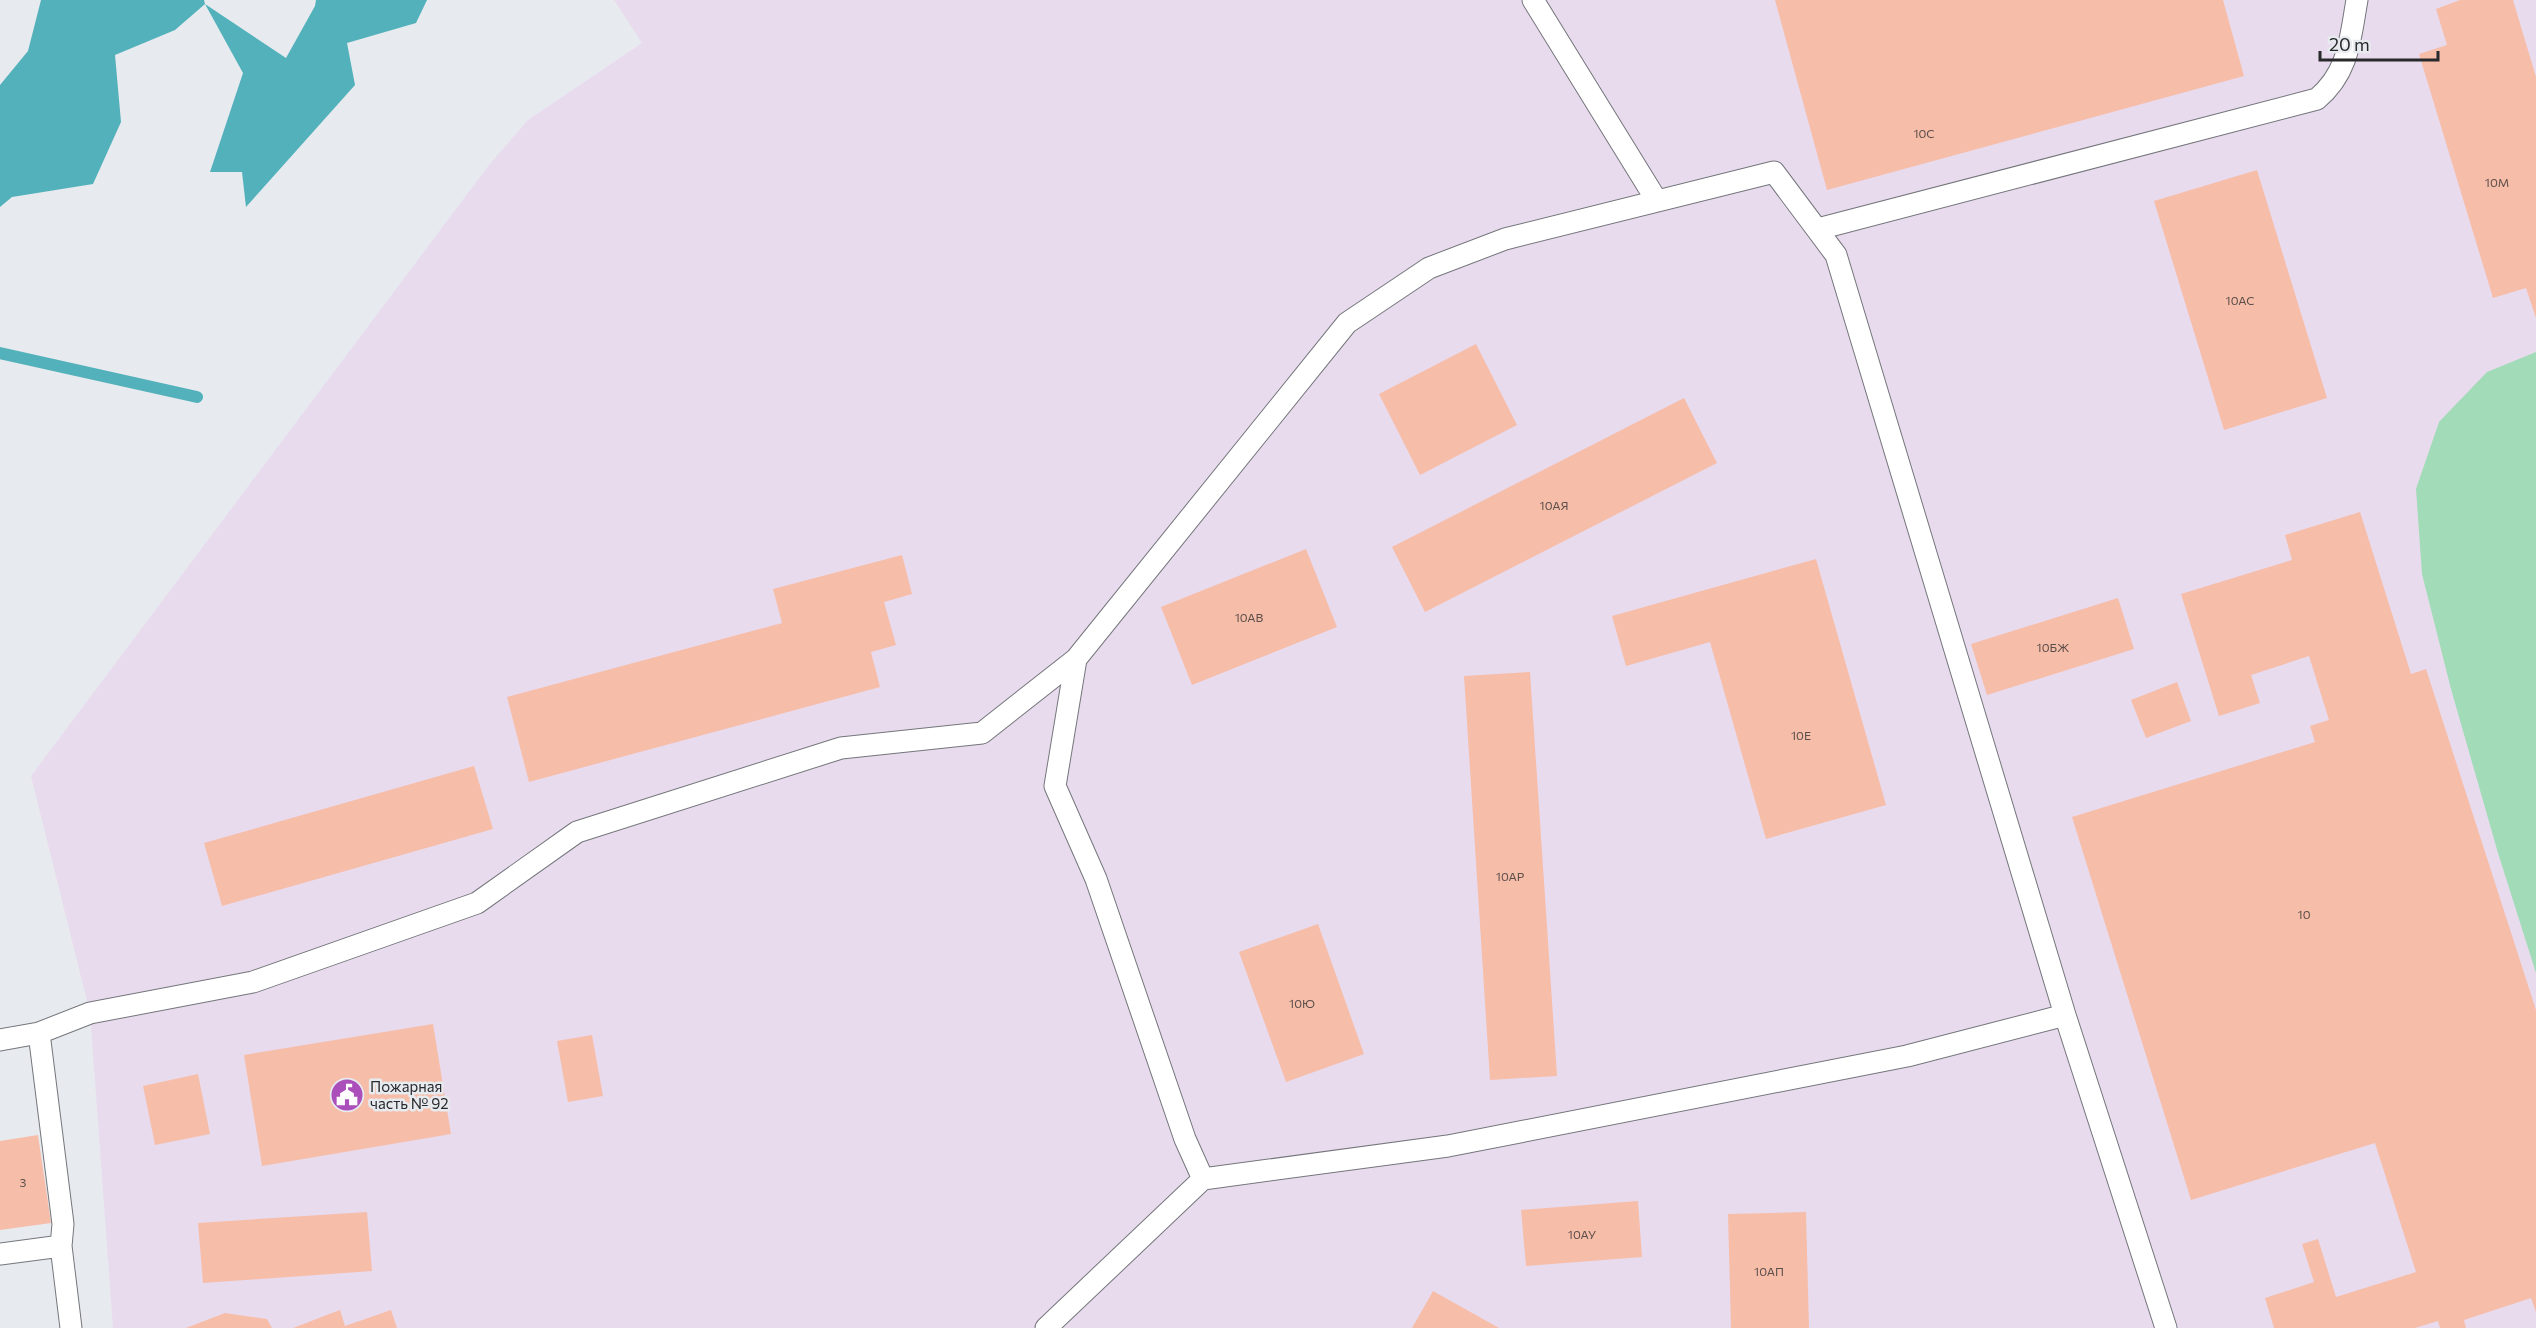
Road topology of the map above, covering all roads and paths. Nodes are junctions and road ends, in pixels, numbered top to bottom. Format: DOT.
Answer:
graph roads {
  1 [pos="1533,0"];
  2 [pos="2357,0"];
  3 [pos="1657,201"];
  4 [pos="1818,229"];
  5 [pos="1076,659"];
  6 [pos="2065,1015"];
  7 [pos="39,1033"];
  8 [pos="0,1040"];
  9 [pos="1203,1179"];
  10 [pos="61,1246"];
  11 [pos="0,1254"];
  12 [pos="71,1328"];
  13 [pos="1046,1328"];
  14 [pos="2166,1328"];
  1 -- 3 [label="lane"];
  2 -- 4 [label="lane"];
  3 -- 4 [label="lane"];
  3 -- 5 [label="lane"];
  4 -- 6 [label="lane"];
  5 -- 7 [label="lane"];
  5 -- 9 [label="lane"];
  6 -- 9 [label="lane"];
  6 -- 14 [label="lane"];
  7 -- 8 [label="lane"];
  7 -- 10 [label="lane"];
  9 -- 13 [label="lane"];
  10 -- 11 [label="lane"];
  10 -- 12 [label="lane"];
}
